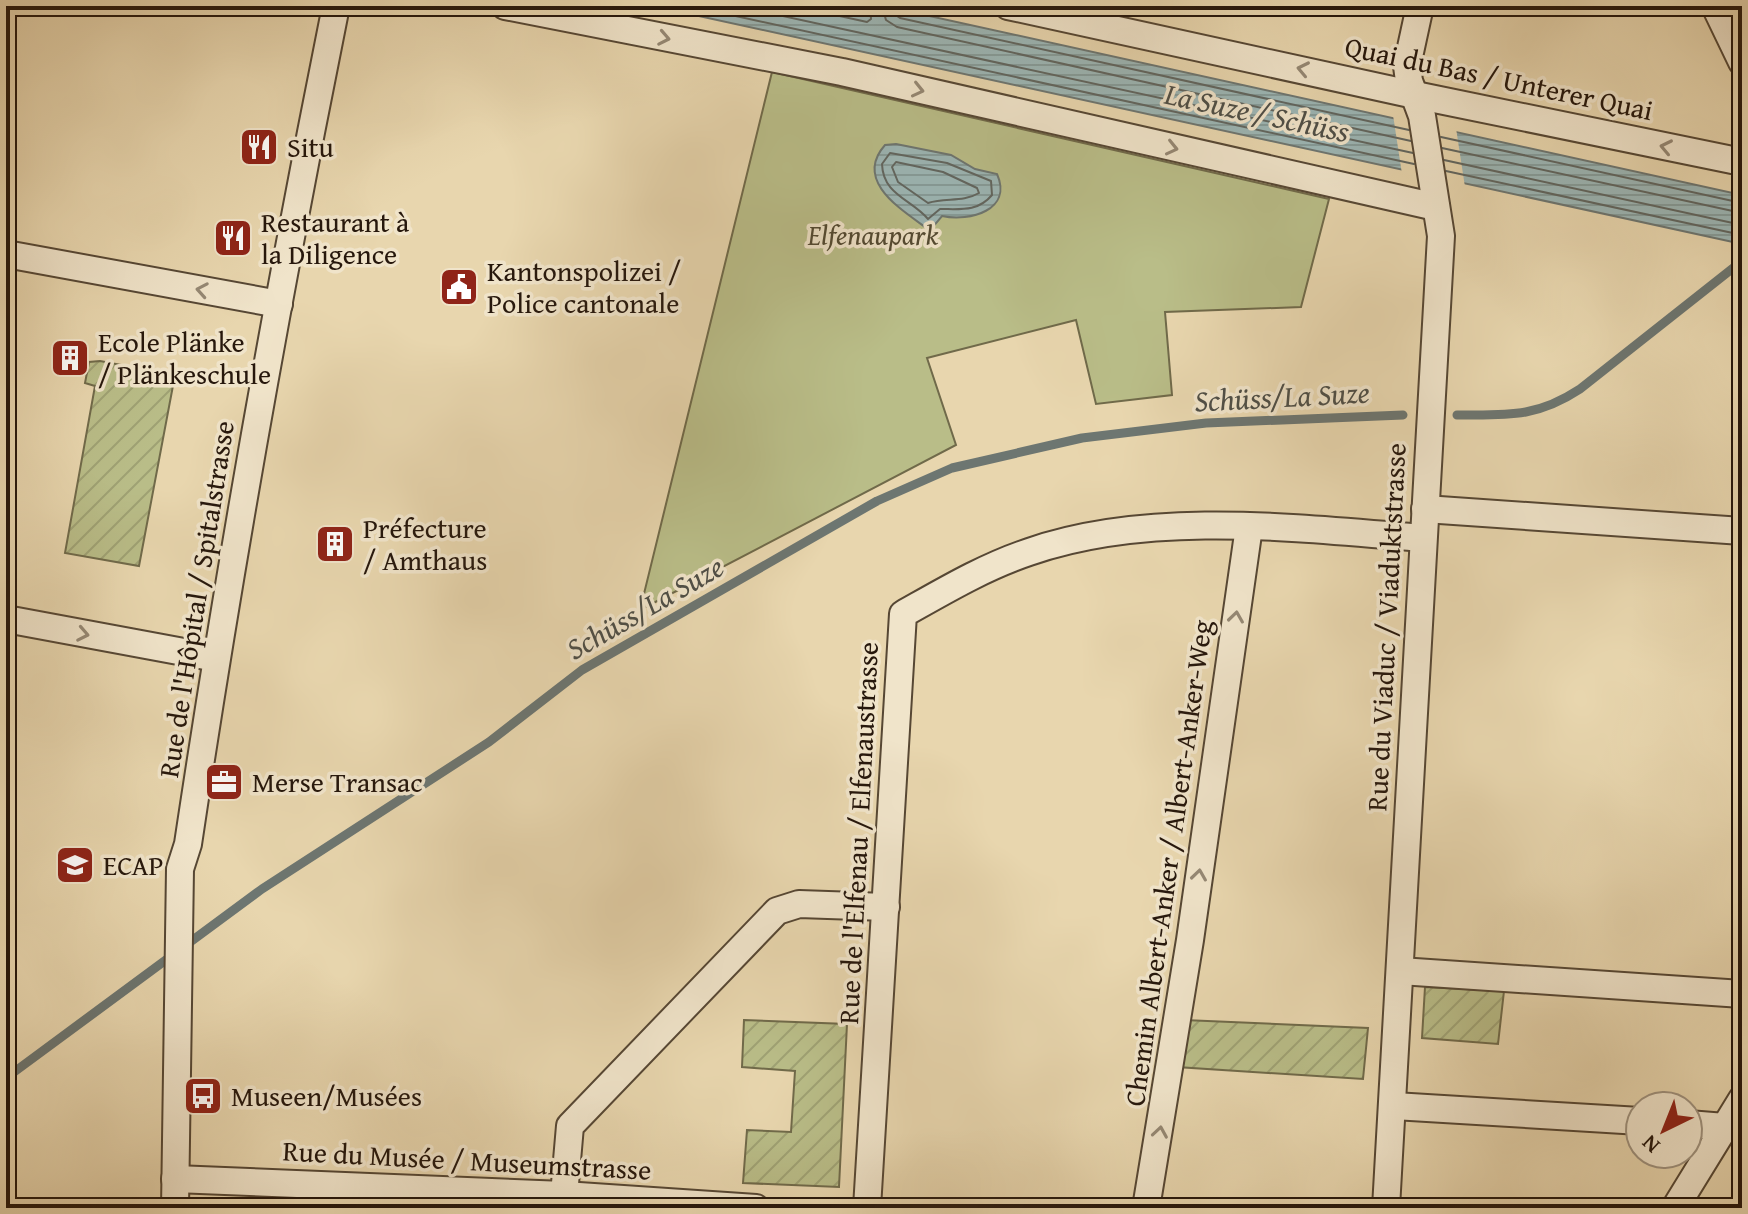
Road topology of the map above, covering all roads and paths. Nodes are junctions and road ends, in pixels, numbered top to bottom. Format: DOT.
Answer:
graph roads {
  1 [pos="336,6"];
  2 [pos="505,6"];
  3 [pos="1008,6"];
  4 [pos="1420,6"];
  5 [pos="1715,6"];
  6 [pos="1742,62"];
  7 [pos="1418,106"];
  8 [pos="1742,162"];
  9 [pos="1435,201"];
  10 [pos="6,254"];
  11 [pos="279,304"];
  12 [pos="1425,509"];
  13 [pos="1249,527"];
  14 [pos="1742,531"];
  15 [pos="1423,538"];
  16 [pos="6,619"];
  17 [pos="216,658"];
  18 [pos="886,907"];
  19 [pos="1400,971"];
  20 [pos="1742,994"];
  21 [pos="1742,1099"];
  22 [pos="1394,1106"];
  23 [pos="1624,1120"];
  24 [pos="1704,1125"];
  25 [pos="1725,1127"];
  26 [pos="175,1179"];
  27 [pos="564,1195"];
  28 [pos="608,1203"];
  29 [pos="175,1208"];
  30 [pos="756,1208"];
  31 [pos="867,1208"];
  32 [pos="1146,1208"];
  33 [pos="1386,1208"];
  34 [pos="1675,1208"];
  1 -- 11 [label="street, Rue de l'Hôpital / Spitalstrasse"];
  2 -- 9 [label="street, one-way"];
  7 -- 3 [label="street, Quai du Bas / Unterer Quai, one-way"];
  4 -- 7 [label="street, Rue du Viaduc / Viaduktstrasse"];
  5 -- 6 [label="street"];
  8 -- 7 [label="street, Quai du Bas / Unterer Quai, one-way"];
  7 -- 9 [label="street, Rue du Viaduc / Viaduktstrasse"];
  9 -- 12 [label="street, Rue du Viaduc / Viaduktstrasse"];
  11 -- 10 [label="street, one-way"];
  11 -- 17 [label="street, Rue de l'Hôpital / Spitalstrasse"];
  12 -- 14 [label="street"];
  12 -- 15 [label="street, Rue du Viaduc / Viaduktstrasse"];
  13 -- 15 [label="street, Rue de l'Elfenau / Elfenaustrasse"];
  13 -- 18 [label="street, Rue de l'Elfenau / Elfenaustrasse"];
  32 -- 13 [label="street, Chemin Albert-Anker / Albert-Anker-Weg, one-way"];
  15 -- 19 [label="street, Rue du Viaduc / Viaduktstrasse"];
  16 -- 17 [label="street, one-way"];
  17 -- 26 [label="street, Rue de l'Hôpital / Spitalstrasse"];
  18 -- 27 [label="street"];
  18 -- 31 [label="street, Rue de l'Elfenau / Elfenaustrasse"];
  19 -- 20 [label="street"];
  19 -- 22 [label="street, Rue du Viaduc / Viaduktstrasse"];
  21 -- 25 [label="street"];
  22 -- 23 [label="street"];
  22 -- 33 [label="street, Rue du Viaduc / Viaduktstrasse"];
  24 -- 25 [label="street"];
  25 -- 34 [label="street"];
  26 -- 27 [label="street, Rue du Musée / Museumstrasse"];
  26 -- 29 [label="street, Rue de l'Hôpital / Spitalstrasse"];
  27 -- 28 [label="street, Rue du Musée / Museumstrasse"];
  28 -- 30 [label="street, Rue du Musée / Museumstrasse"];
}
